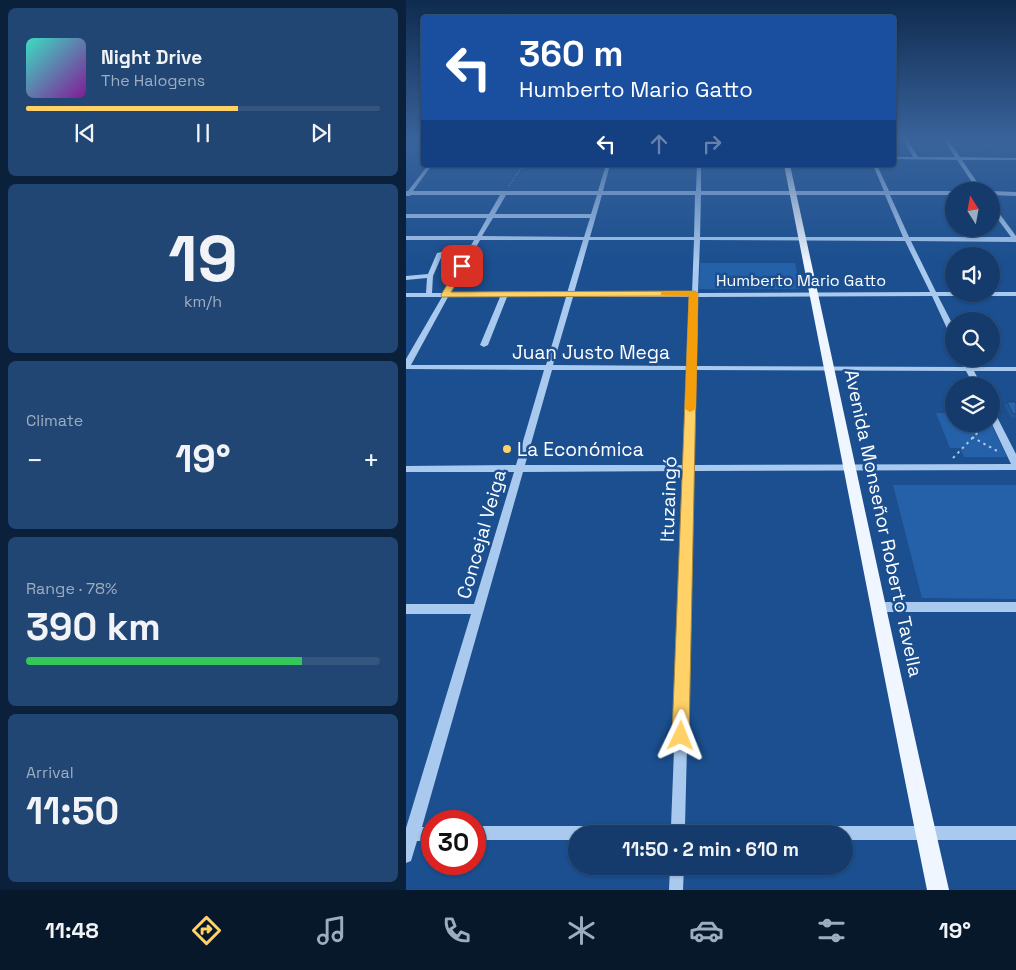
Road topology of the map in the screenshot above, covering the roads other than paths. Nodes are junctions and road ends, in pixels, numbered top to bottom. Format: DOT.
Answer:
graph roads {
  1 [pos="418,181"];
  2 [pos="604,181"];
  3 [pos="698,181"];
  4 [pos="790,181"];
  5 [pos="881,181"];
  6 [pos="504,193"];
  7 [pos="600,193"];
  8 [pos="698,193"];
  9 [pos="886,193"];
  10 [pos="945,193"];
  11 [pos="1000,193"];
  12 [pos="792,194"];
  13 [pos="1016,194"];
  14 [pos="407,195"];
  15 [pos="406,216"];
  16 [pos="491,216"];
  17 [pos="593,216"];
  18 [pos="1000,218"];
  19 [pos="406,238"];
  20 [pos="479,238"];
  21 [pos="586,238"];
  22 [pos="695,238"];
  23 [pos="802,239"];
  24 [pos="907,239"];
  25 [pos="1016,239"];
  26 [pos="440,253"];
  27 [pos="430,276"];
  28 [pos="406,278"];
  29 [pos="694,293"];
  30 [pos="505,294"];
  31 [pos="570,294"];
  32 [pos="1016,294"];
  33 [pos="406,295"];
  34 [pos="429,295"];
  35 [pos="445,295"];
  36 [pos="814,295"];
  37 [pos="935,295"];
  38 [pos="945,316"];
  39 [pos="484,346"];
  40 [pos="406,367"];
  41 [pos="548,368"];
  42 [pos="692,368"];
  43 [pos="829,369"];
  44 [pos="969,369"];
  45 [pos="1016,369"];
  46 [pos="973,377"];
  47 [pos="1000,432"];
  48 [pos="1015,463"];
  49 [pos="850,466"];
  50 [pos="519,468"];
  51 [pos="406,469"];
  52 [pos="689,470"];
  53 [pos="877,607"];
  54 [pos="1016,607"];
  55 [pos="478,609"];
  56 [pos="406,610"];
  57 [pos="678,825"];
  58 [pos="1016,832"];
  59 [pos="486,833"];
  60 [pos="568,833"];
  61 [pos="853,833"];
  62 [pos="925,833"];
  63 [pos="409,834"];
  64 [pos="406,856"];
  65 [pos="677,875"];
  66 [pos="676,890"];
  67 [pos="938,890"];
  1 -- 14 [label="street"];
  2 -- 7 [label="street, Concejal Veiga"];
  3 -- 8 [label="street, Ituzaingó"];
  4 -- 12 [label="main road, Avenida Monseñor Roberto Tavella"];
  5 -- 9 [label="street"];
  6 -- 7 [label="street"];
  6 -- 14 [label="street"];
  6 -- 16 [label="street"];
  7 -- 8 [label="street"];
  7 -- 17 [label="street, Concejal Veiga"];
  8 -- 12 [label="street"];
  8 -- 22 [label="street, Ituzaingó"];
  9 -- 10 [label="street"];
  9 -- 12 [label="street"];
  9 -- 24 [label="street"];
  11 -- 13 [label="street"];
  12 -- 23 [label="main road, Avenida Monseñor Roberto Tavella"];
  15 -- 16 [label="street"];
  16 -- 17 [label="street"];
  16 -- 20 [label="street"];
  17 -- 21 [label="street, Concejal Veiga"];
  18 -- 25 [label="street"];
  19 -- 20 [label="street"];
  20 -- 21 [label="street"];
  20 -- 35 [label="street"];
  21 -- 22 [label="street"];
  21 -- 31 [label="street, Concejal Veiga"];
  22 -- 23 [label="street"];
  22 -- 29 [label="street, Ituzaingó"];
  23 -- 24 [label="street"];
  23 -- 36 [label="main road, Avenida Monseñor Roberto Tavella"];
  24 -- 25 [label="street"];
  24 -- 37 [label="street"];
  26 -- 27 [label="street"];
  27 -- 28 [label="street"];
  27 -- 34 [label="street"];
  29 -- 31 [label="street, Humberto Mario Gatto"];
  29 -- 36 [label="street, Humberto Mario Gatto"];
  29 -- 42 [label="street, Ituzaingó"];
  30 -- 31 [label="street, Humberto Mario Gatto"];
  30 -- 35 [label="street, Humberto Mario Gatto"];
  30 -- 39 [label="street"];
  31 -- 41 [label="street, Concejal Veiga"];
  32 -- 37 [label="street, Humberto Mario Gatto"];
  33 -- 34 [label="street, Humberto Mario Gatto"];
  34 -- 35 [label="street, Humberto Mario Gatto"];
  35 -- 40 [label="street"];
  36 -- 37 [label="street, Humberto Mario Gatto"];
  36 -- 43 [label="main road, Avenida Monseñor Roberto Tavella"];
  37 -- 38 [label="street"];
  40 -- 41 [label="street, Juan Justo Mega"];
  41 -- 42 [label="street, Juan Justo Mega"];
  41 -- 50 [label="street, Concejal Veiga"];
  42 -- 43 [label="street, Juan Justo Mega"];
  42 -- 52 [label="street, Ituzaingó"];
  43 -- 44 [label="street, Juan Justo Mega"];
  43 -- 49 [label="main road, Avenida Monseñor Roberto Tavella"];
  44 -- 45 [label="street, Juan Justo Mega"];
  44 -- 46 [label="street"];
  47 -- 48 [label="street"];
  48 -- 49 [label="street"];
  49 -- 52 [label="street"];
  49 -- 53 [label="main road, Avenida Monseñor Roberto Tavella"];
  50 -- 51 [label="street"];
  50 -- 52 [label="street"];
  50 -- 55 [label="street, Concejal Veiga"];
  52 -- 57 [label="street, Ituzaingó"];
  53 -- 54 [label="street"];
  53 -- 62 [label="main road, Avenida Monseñor Roberto Tavella"];
  55 -- 56 [label="street"];
  55 -- 63 [label="street, Concejal Veiga"];
  58 -- 62 [label="street"];
  59 -- 60 [label="street"];
  61 -- 62 [label="street"];
  62 -- 67 [label="main road, Avenida Monseñor Roberto Tavella"];
  63 -- 64 [label="street, Concejal Veiga"];
  65 -- 66 [label="street"];
}
